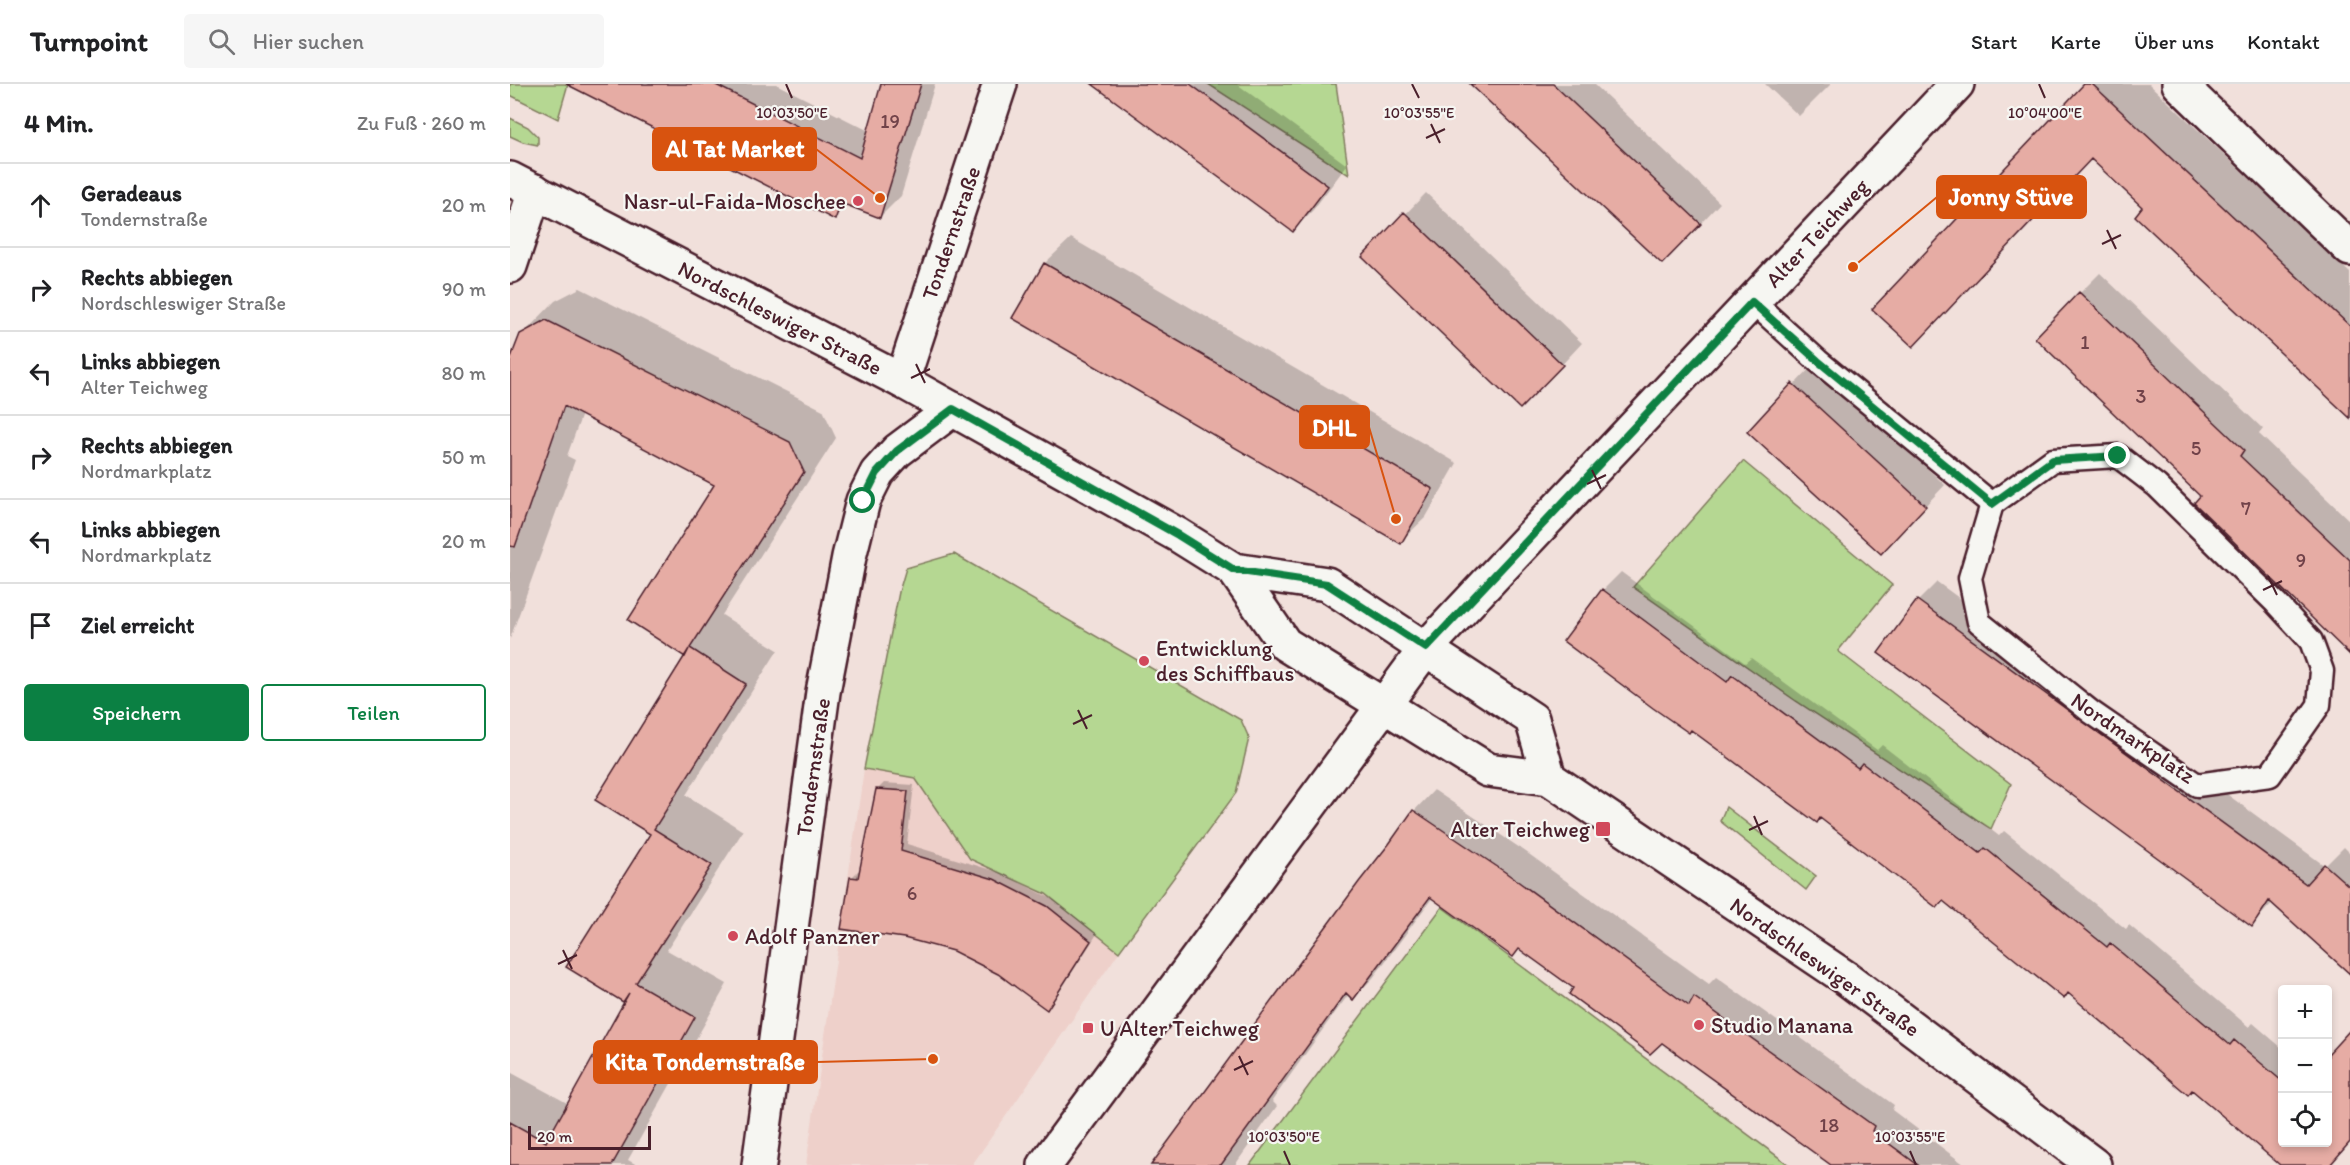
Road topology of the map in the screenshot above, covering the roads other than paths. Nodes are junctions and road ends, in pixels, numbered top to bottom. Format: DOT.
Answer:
graph roads {
  1 [pos="1000,84"];
  2 [pos="1957,84"];
  3 [pos="2179,84"];
  4 [pos="523,185"];
  5 [pos="2350,249"];
  6 [pos="510,266"];
  7 [pos="1752,302"];
  8 [pos="902,381"];
  9 [pos="953,409"];
  10 [pos="1992,504"];
  11 [pos="1234,570"];
  12 [pos="1426,648"];
  13 [pos="1383,706"];
  14 [pos="1549,778"];
  15 [pos="759,1165"];
  16 [pos="1045,1165"];
  17 [pos="2094,1165"];
  1 -- 8 [label="street, Tondernstraße"];
  2 -- 7 [label="street, Alter Teichweg"];
  3 -- 5 [label="street"];
  4 -- 6 [label="street"];
  4 -- 8 [label="street, Nordschleswiger Straße"];
  7 -- 10 [label="lane"];
  7 -- 12 [label="street, Alter Teichweg"];
  8 -- 9 [label="street, Nordschleswiger Straße"];
  9 -- 11 [label="street, Nordschleswiger Straße"];
  9 -- 15 [label="street, Tondernstraße"];
  10 -- 10 [label="lane, Nordmarkplatz"];
  11 -- 12 [label="street, Nordschleswiger Straße"];
  11 -- 13 [label="street, Nordschleswiger Straße"];
  12 -- 13 [label="street, Alter Teichweg"];
  12 -- 14 [label="street, Nordschleswiger Straße"];
  13 -- 14 [label="street, Nordschleswiger Straße"];
  13 -- 16 [label="street, Alter Teichweg"];
  14 -- 17 [label="street, Nordschleswiger Straße"];
}
